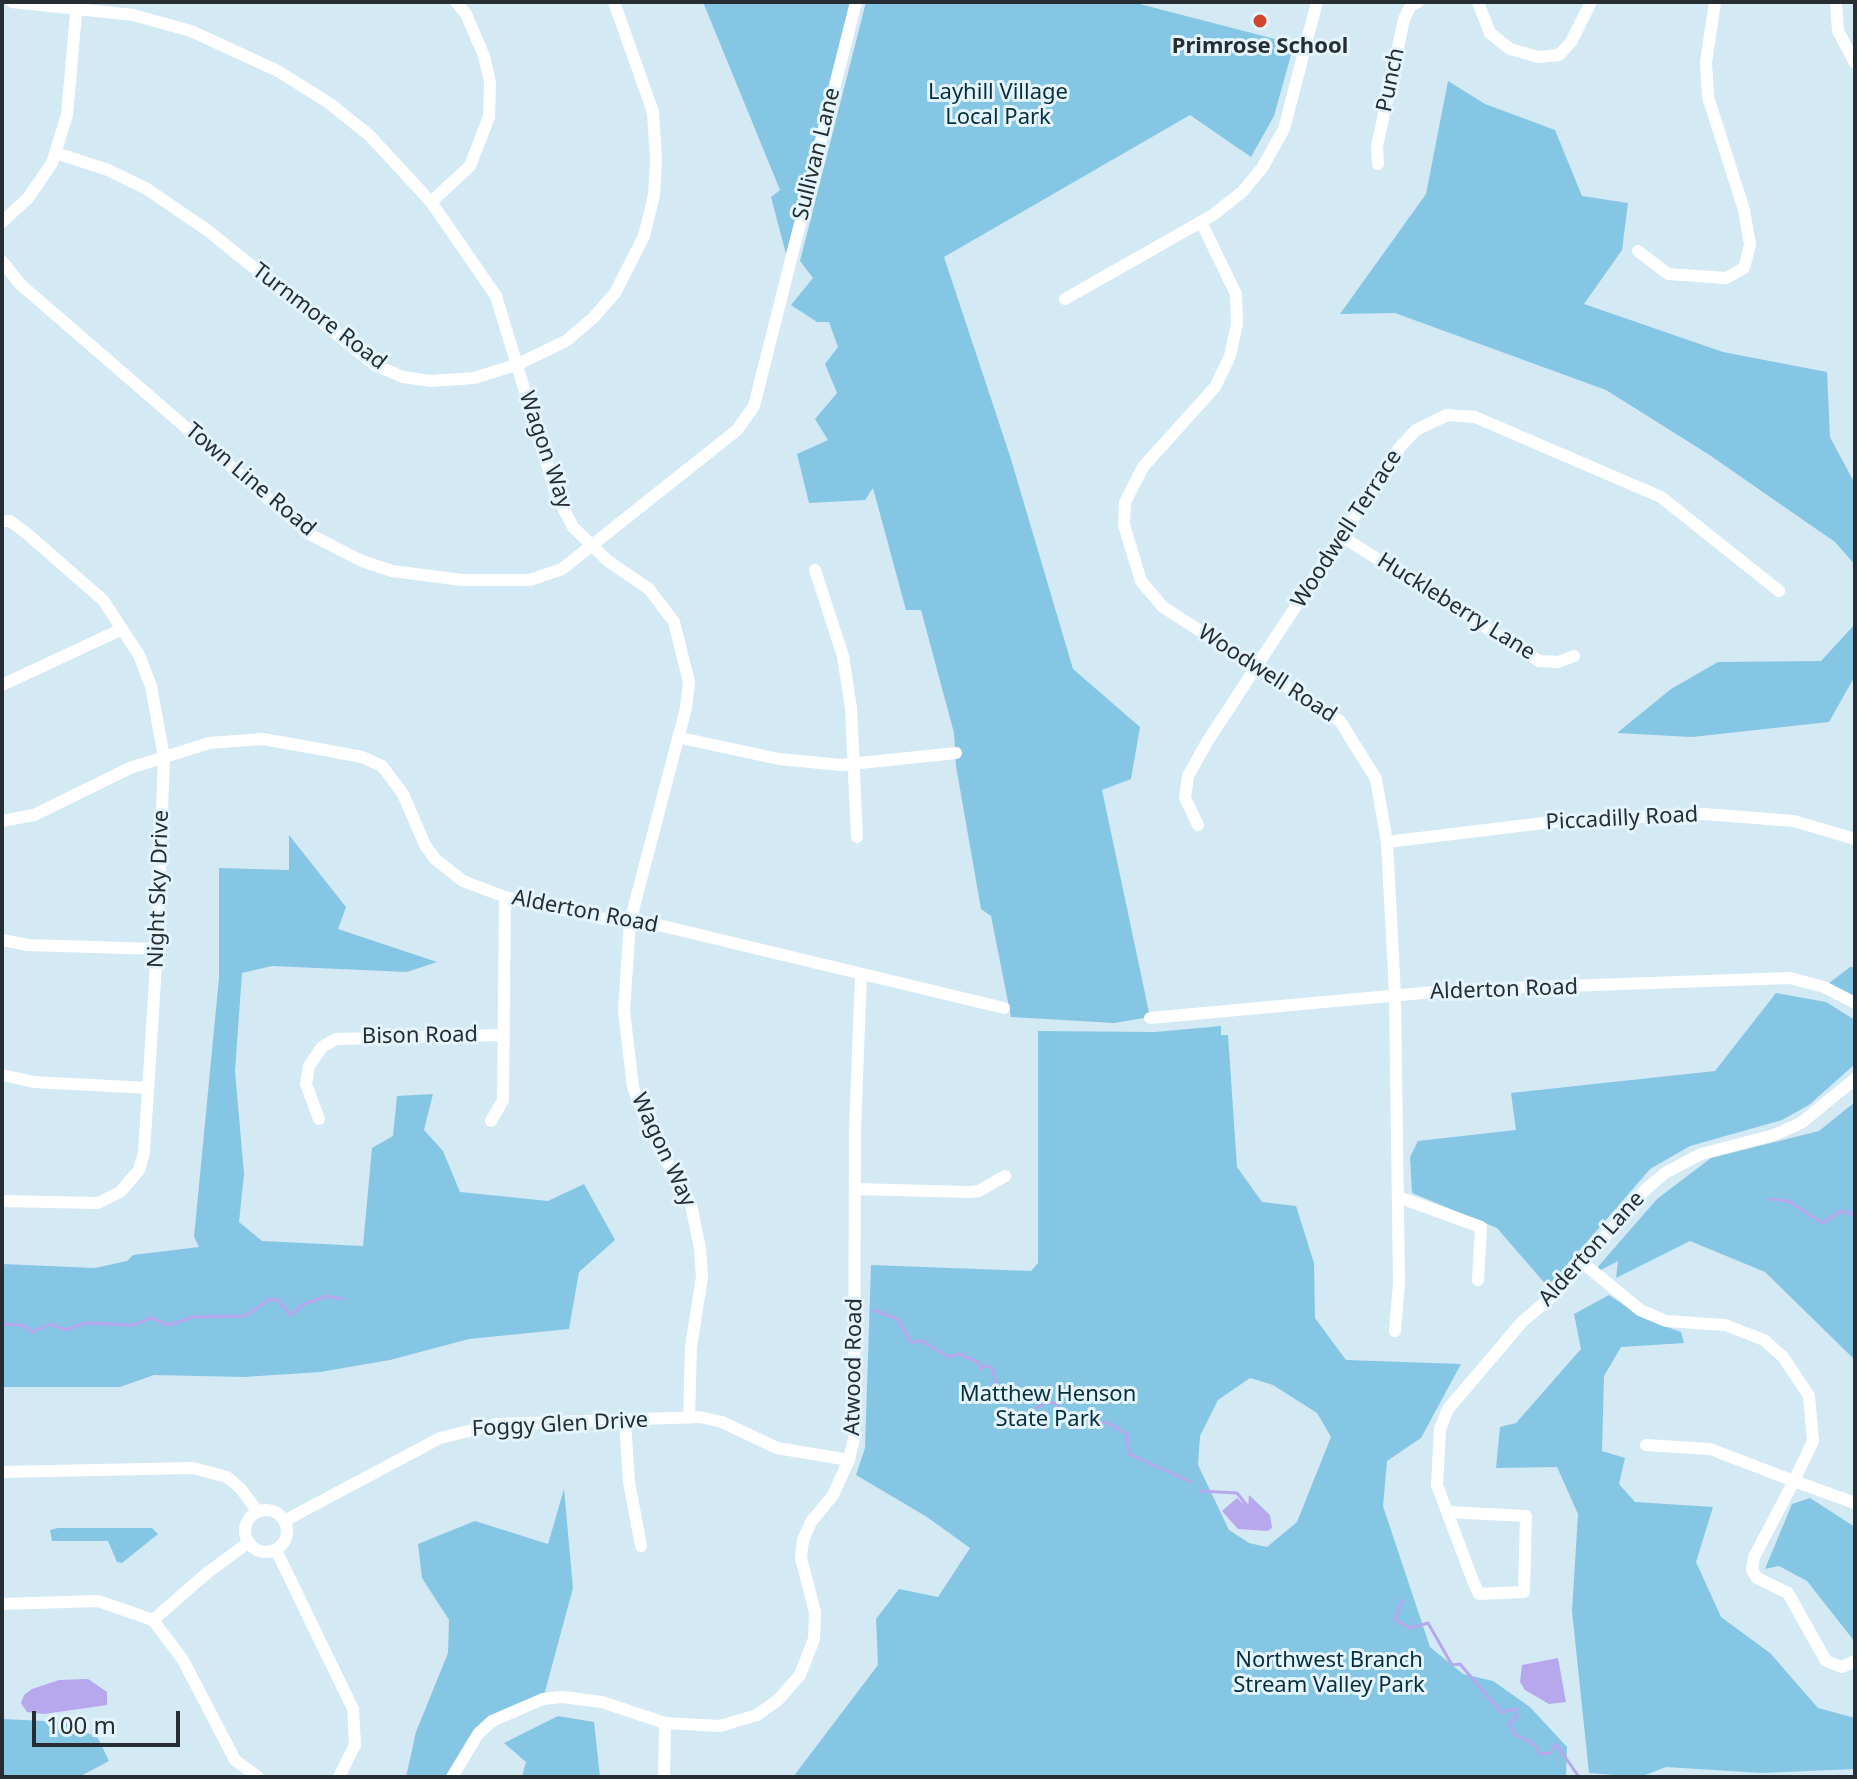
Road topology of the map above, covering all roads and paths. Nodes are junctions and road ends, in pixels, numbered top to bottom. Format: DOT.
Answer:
graph roads {
  1 [pos="12,2"];
  2 [pos="456,2"];
  3 [pos="614,2"];
  4 [pos="856,2"];
  5 [pos="1317,2"];
  6 [pos="1418,2"];
  7 [pos="1591,2"];
  8 [pos="1715,2"];
  9 [pos="1836,2"];
  10 [pos="1474,3"];
  11 [pos="76,5"];
  12 [pos="1855,63"];
  13 [pos="56,153"];
  14 [pos="1378,164"];
  15 [pos="431,202"];
  16 [pos="2,222"];
  17 [pos="1201,222"];
  18 [pos="1638,251"];
  19 [pos="2,261"];
  20 [pos="1065,299"];
  21 [pos="516,365"];
  22 [pos="2,521"];
  23 [pos="1341,536"];
  24 [pos="590,546"];
  25 [pos="815,570"];
  26 [pos="1779,591"];
  27 [pos="122,629"];
  28 [pos="1574,656"];
  29 [pos="1257,667"];
  30 [pos="2,685"];
  31 [pos="681,738"];
  32 [pos="956,753"];
  33 [pos="164,757"];
  34 [pos="854,764"];
  35 [pos="2,821"];
  36 [pos="1198,825"];
  37 [pos="857,837"];
  38 [pos="1855,839"];
  39 [pos="1387,842"];
  40 [pos="505,897"];
  41 [pos="630,922"];
  42 [pos="2,940"];
  43 [pos="157,949"];
  44 [pos="861,974"];
  45 [pos="1395,995"];
  46 [pos="1855,1003"];
  47 [pos="1004,1008"];
  48 [pos="1150,1018"];
  49 [pos="503,1035"];
  50 [pos="2,1075"];
  51 [pos="1855,1079"];
  52 [pos="148,1088"];
  53 [pos="319,1119"];
  54 [pos="491,1121"];
  55 [pos="1005,1176"];
  56 [pos="855,1189"];
  57 [pos="1398,1197"];
  58 [pos="2,1201"];
  59 [pos="1583,1263"];
  60 [pos="1478,1280"];
  61 [pos="1395,1331"];
  62 [pos="689,1418"];
  63 [pos="625,1421"];
  64 [pos="1646,1445"];
  65 [pos="849,1460"];
  66 [pos="2,1472"];
  67 [pos="1794,1481"];
  68 [pos="1855,1503"];
  69 [pos="258,1512"];
  70 [pos="1447,1512"];
  71 [pos="284,1521"];
  72 [pos="249,1542"];
  73 [pos="641,1546"];
  74 [pos="276,1550"];
  75 [pos="2,1604"];
  76 [pos="153,1620"];
  77 [pos="1855,1661"];
  78 [pos="665,1723"];
  79 [pos="258,1777"];
  80 [pos="339,1777"];
  81 [pos="452,1777"];
  82 [pos="664,1777"];
  1 -- 11 [label="street, Wagon Way"];
  2 -- 15 [label="street"];
  3 -- 21 [label="street, Turnmore Road"];
  4 -- 24 [label="street, Sullivan Lane"];
  5 -- 17 [label="street"];
  6 -- 14 [label="street, Punch"];
  7 -- 10 [label="street"];
  8 -- 18 [label="street"];
  9 -- 12 [label="street"];
  11 -- 13 [label="street"];
  11 -- 15 [label="street, Wagon Way"];
  13 -- 16 [label="street"];
  13 -- 21 [label="street, Turnmore Road"];
  15 -- 21 [label="street, Wagon Way"];
  17 -- 20 [label="street"];
  17 -- 29 [label="street, Woodwell Road"];
  19 -- 24 [label="street, Town Line Road"];
  21 -- 24 [label="street, Wagon Way"];
  22 -- 27 [label="street, Night Sky Drive"];
  23 -- 26 [label="street, Woodwell Terrace"];
  23 -- 28 [label="street, Huckleberry Lane"];
  23 -- 29 [label="street, Woodwell Terrace"];
  24 -- 31 [label="street, Wagon Way"];
  25 -- 34 [label="street"];
  27 -- 30 [label="street"];
  27 -- 33 [label="street, Night Sky Drive"];
  29 -- 36 [label="street, Woodwell Terrace"];
  29 -- 39 [label="street, Woodwell Road"];
  31 -- 34 [label="street"];
  31 -- 41 [label="street, Wagon Way"];
  32 -- 34 [label="street"];
  33 -- 35 [label="street, Alderton Road"];
  33 -- 40 [label="street, Alderton Road"];
  33 -- 43 [label="street, Night Sky Drive"];
  34 -- 37 [label="street"];
  38 -- 39 [label="street, Piccadilly Road"];
  39 -- 45 [label="street, Woodwell Road"];
  40 -- 41 [label="street, Alderton Road"];
  40 -- 49 [label="street"];
  41 -- 44 [label="street, Alderton Road"];
  41 -- 62 [label="street, Wagon Way"];
  42 -- 43 [label="street"];
  43 -- 52 [label="street, Night Sky Drive"];
  44 -- 47 [label="street, Alderton Road"];
  44 -- 56 [label="street, Atwood Road"];
  45 -- 46 [label="street, Alderton Road"];
  45 -- 48 [label="street, Alderton Road"];
  45 -- 57 [label="street, Woodwell Road"];
  49 -- 53 [label="street, Bison Road"];
  49 -- 54 [label="street"];
  50 -- 52 [label="street"];
  51 -- 59 [label="street, Alderton Lane"];
  52 -- 58 [label="street, Night Sky Drive"];
  55 -- 56 [label="street"];
  56 -- 65 [label="street, Atwood Road"];
  57 -- 60 [label="street"];
  57 -- 61 [label="street, Woodwell Road"];
  59 -- 67 [label="street"];
  59 -- 70 [label="street, Alderton Lane"];
  62 -- 63 [label="street, Foggy Glen Drive"];
  62 -- 65 [label="street, Foggy Glen Drive"];
  63 -- 71 [label="street, Foggy Glen Drive"];
  63 -- 73 [label="street"];
  64 -- 67 [label="street"];
  65 -- 78 [label="street, Atwood Road"];
  66 -- 69 [label="street"];
  67 -- 68 [label="street"];
  67 -- 77 [label="street"];
  69 -- 71 [label="street"];
  69 -- 72 [label="street"];
  70 -- 70 [label="street, Alderton Lane"];
  71 -- 74 [label="street"];
  72 -- 74 [label="street"];
  72 -- 76 [label="street"];
  74 -- 80 [label="street"];
  75 -- 76 [label="street"];
  76 -- 79 [label="street"];
  78 -- 81 [label="street, Atwood Road"];
  78 -- 82 [label="street"];
}
